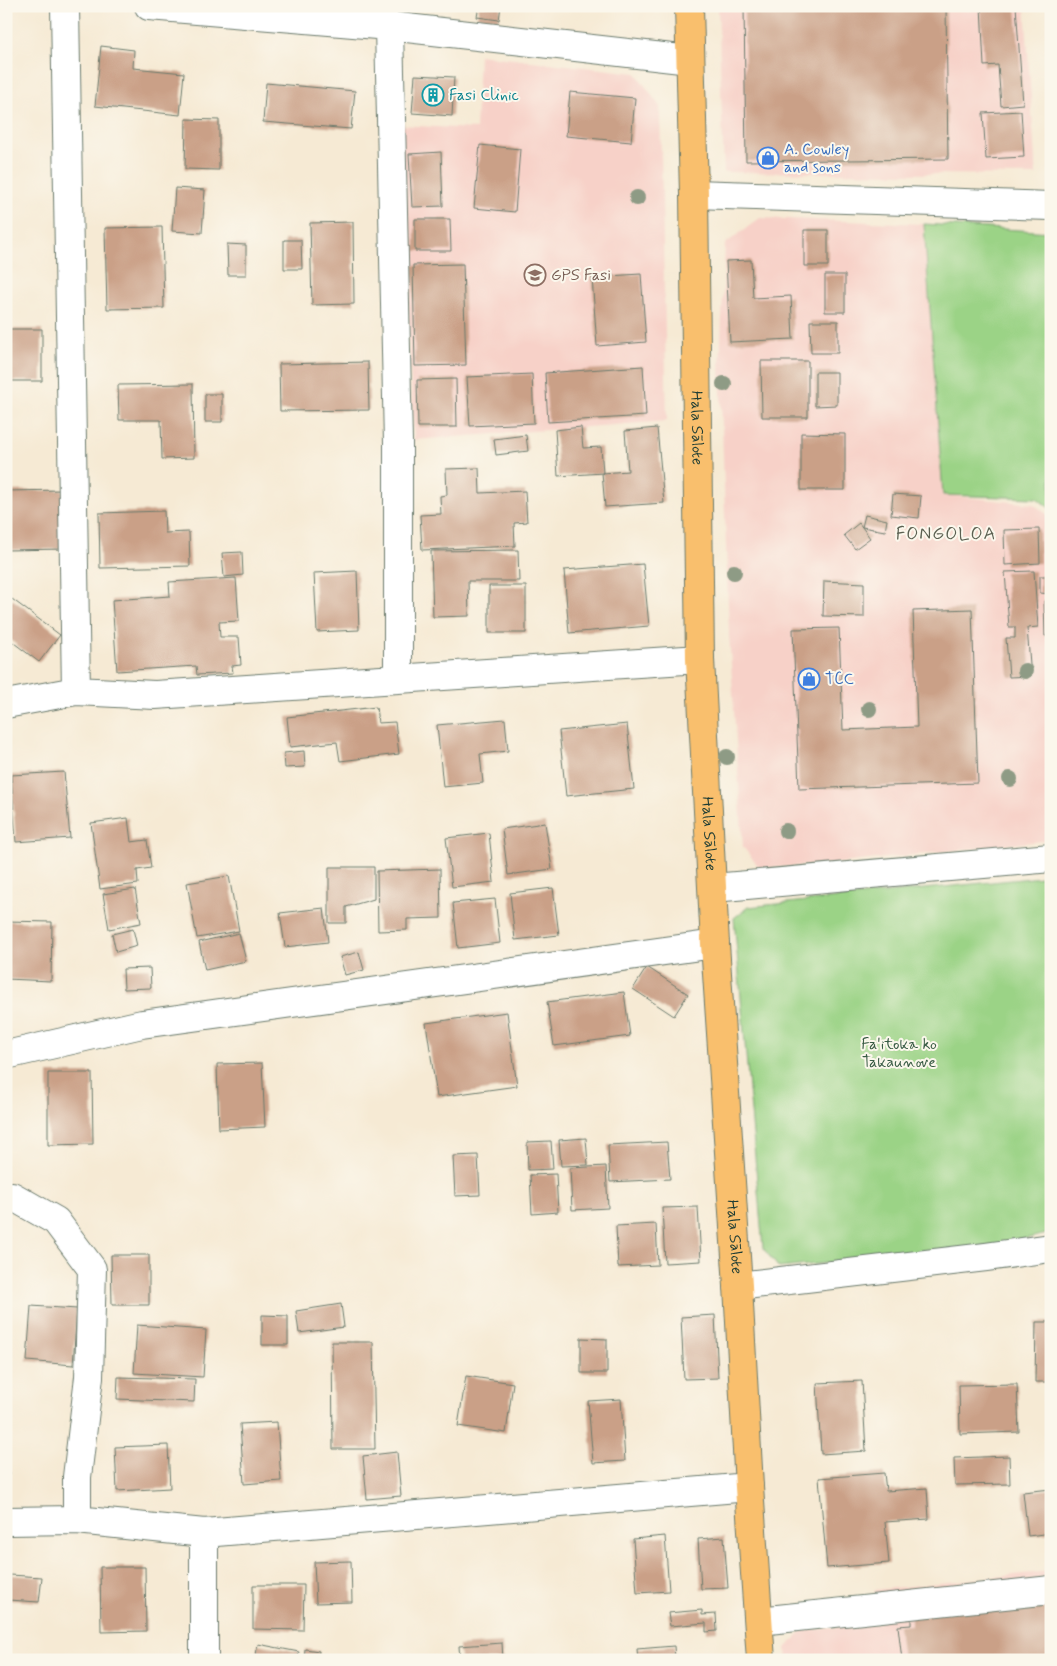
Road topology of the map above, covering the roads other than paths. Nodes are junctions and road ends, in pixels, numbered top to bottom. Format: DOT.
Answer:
graph roads {
  1 [pos="65,6"];
  2 [pos="149,6"];
  3 [pos="689,6"];
  4 [pos="389,26"];
  5 [pos="690,60"];
  6 [pos="694,194"];
  7 [pos="1051,206"];
  8 [pos="700,659"];
  9 [pos="398,678"];
  10 [pos="76,691"];
  11 [pos="6,704"];
  12 [pos="1051,858"];
  13 [pos="712,888"];
  14 [pos="715,944"];
  15 [pos="6,1055"];
  16 [pos="12,1196"];
  17 [pos="1051,1248"];
  18 [pos="738,1286"];
  19 [pos="749,1487"];
  20 [pos="77,1520"];
  21 [pos="6,1521"];
  22 [pos="204,1533"];
  23 [pos="1051,1590"];
  24 [pos="759,1621"];
  25 [pos="204,1660"];
  26 [pos="761,1660"];
  1 -- 10 [label="street"];
  2 -- 4 [label="street"];
  3 -- 5 [label="main road, Hala Sālote"];
  4 -- 5 [label="street"];
  4 -- 9 [label="street"];
  5 -- 6 [label="main road, Hala Sālote"];
  6 -- 7 [label="street"];
  6 -- 8 [label="main road, Hala Sālote"];
  8 -- 9 [label="street"];
  8 -- 13 [label="main road, Hala Sālote"];
  9 -- 10 [label="street"];
  10 -- 11 [label="street"];
  12 -- 13 [label="street"];
  13 -- 14 [label="main road, Hala Sālote"];
  14 -- 15 [label="street"];
  14 -- 18 [label="main road, Hala Sālote"];
  16 -- 20 [label="street"];
  17 -- 18 [label="street"];
  18 -- 19 [label="main road, Hala Sālote"];
  19 -- 22 [label="street"];
  19 -- 24 [label="main road, Hala Sālote"];
  20 -- 21 [label="street"];
  20 -- 22 [label="street"];
  22 -- 25 [label="street"];
  23 -- 24 [label="street"];
  24 -- 26 [label="main road, Hala Sālote"];
}
